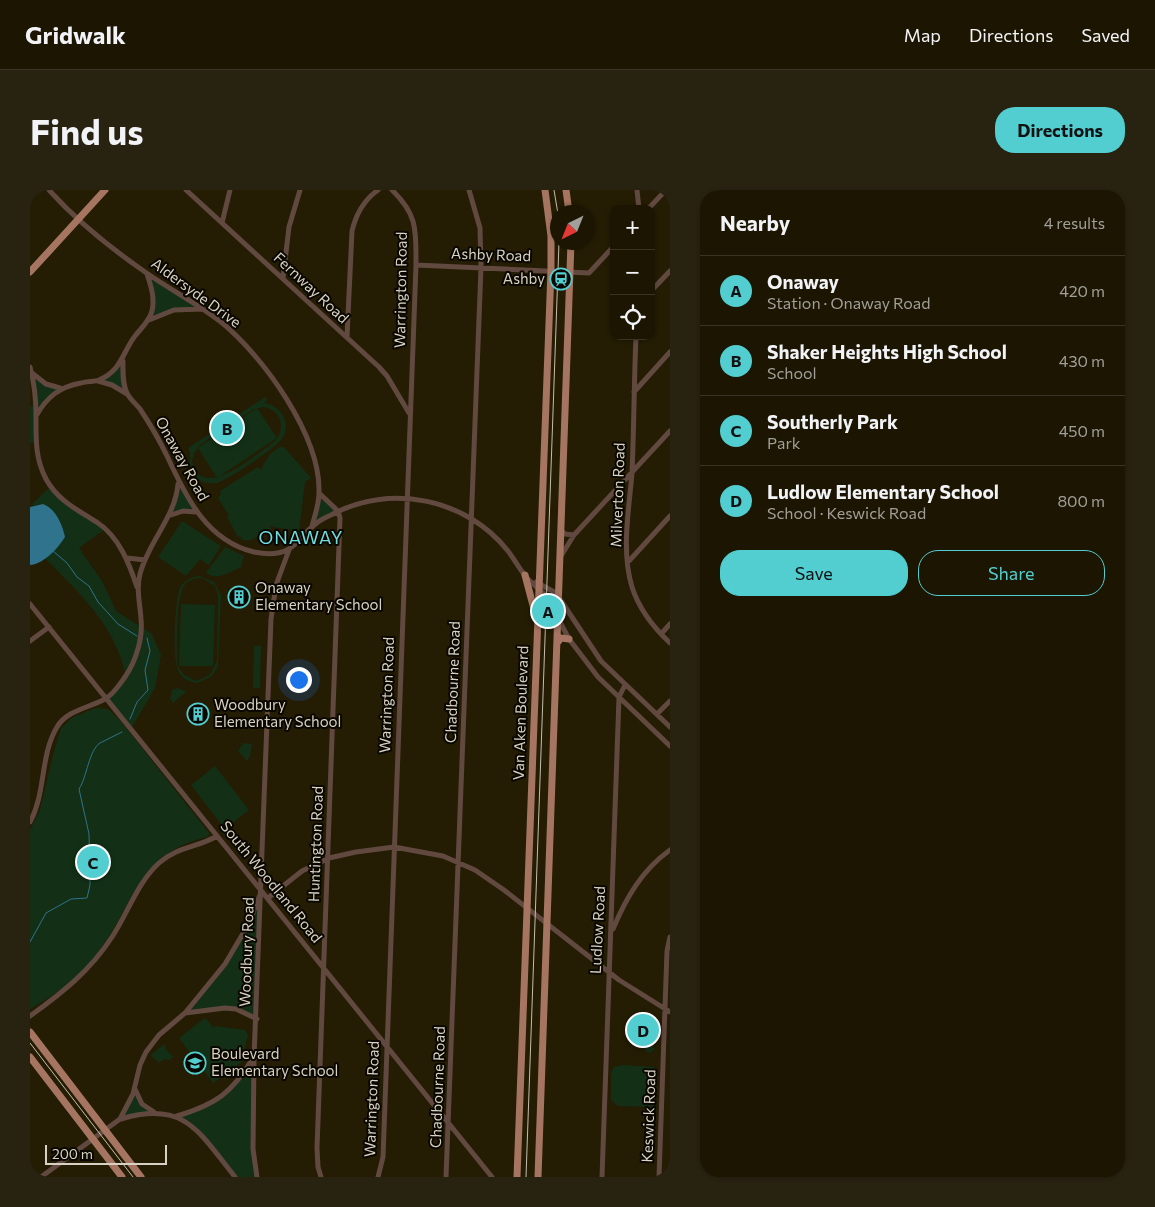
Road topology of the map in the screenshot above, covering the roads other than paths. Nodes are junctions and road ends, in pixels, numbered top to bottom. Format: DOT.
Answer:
graph roads {
  1 [pos="49,190"];
  2 [pos="105,190"];
  3 [pos="186,190"];
  4 [pos="230,190"];
  5 [pos="300,190"];
  6 [pos="378,190"];
  7 [pos="392,190"];
  8 [pos="469,190"];
  9 [pos="545,190"];
  10 [pos="566,190"];
  11 [pos="637,190"];
  12 [pos="666,190"];
  13 [pos="568,205"];
  14 [pos="639,205"];
  15 [pos="652,205"];
  16 [pos="79,218"];
  17 [pos="222,223"];
  18 [pos="571,250"];
  19 [pos="610,250"];
  20 [pos="416,265"];
  21 [pos="481,267"];
  22 [pos="551,270"];
  23 [pos="670,271"];
  24 [pos="30,272"];
  25 [pos="571,272"];
  26 [pos="146,273"];
  27 [pos="283,278"];
  28 [pos="655,287"];
  29 [pos="202,309"];
  30 [pos="149,320"];
  31 [pos="347,338"];
  32 [pos="636,340"];
  33 [pos="670,352"];
  34 [pos="123,361"];
  35 [pos="31,370"];
  36 [pos="98,380"];
  37 [pos="60,388"];
  38 [pos="634,392"];
  39 [pos="127,394"];
  40 [pos="409,413"];
  41 [pos="36,416"];
  42 [pos="670,431"];
  43 [pos="632,473"];
  44 [pos="178,484"];
  45 [pos="320,493"];
  46 [pos="408,498"];
  47 [pos="338,511"];
  48 [pos="196,512"];
  49 [pos="169,516"];
  50 [pos="670,516"];
  51 [pos="472,518"];
  52 [pos="312,527"];
  53 [pos="561,530"];
  54 [pos="574,535"];
  55 [pos="289,550"];
  56 [pos="560,557"];
  57 [pos="127,558"];
  58 [pos="145,560"];
  59 [pos="628,562"];
  60 [pos="526,577"];
  61 [pos="539,586"];
  62 [pos="137,587"];
  63 [pos="560,598"];
  64 [pos="30,604"];
  65 [pos="559,619"];
  66 [pos="538,621"];
  67 [pos="573,621"];
  68 [pos="670,624"];
  69 [pos="48,627"];
  70 [pos="563,629"];
  71 [pos="661,634"];
  72 [pos="569,639"];
  73 [pos="30,641"];
  74 [pos="558,642"];
  75 [pos="670,643"];
  76 [pos="625,685"];
  77 [pos="619,697"];
  78 [pos="106,698"];
  79 [pos="670,700"];
  80 [pos="657,714"];
  81 [pos="670,727"];
  82 [pos="670,746"];
  83 [pos="30,822"];
  84 [pos="217,836"];
  85 [pos="394,847"];
  86 [pos="670,850"];
  87 [pos="329,858"];
  88 [pos="459,863"];
  89 [pos="262,891"];
  90 [pos="268,898"];
  91 [pos="612,900"];
  92 [pos="623,905"];
  93 [pos="527,908"];
  94 [pos="249,922"];
  95 [pos="260,924"];
  96 [pos="548,926"];
  97 [pos="611,933"];
  98 [pos="670,937"];
  99 [pos="324,968"];
  100 [pos="608,973"];
  101 [pos="668,1011"];
  102 [pos="185,1013"];
  103 [pos="30,1016"];
  104 [pos="257,1019"];
  105 [pos="30,1032"];
  106 [pos="387,1047"];
  107 [pos="30,1057"];
  108 [pos="254,1057"];
  109 [pos="135,1086"];
  110 [pos="154,1113"];
  111 [pos="177,1116"];
  112 [pos="120,1119"];
  113 [pos="450,1124"];
  114 [pos="105,1130"];
  115 [pos="94,1140"];
  116 [pos="41,1177"];
  117 [pos="122,1177"];
  118 [pos="141,1177"];
  119 [pos="235,1177"];
  120 [pos="257,1177"];
  121 [pos="321,1177"];
  122 [pos="378,1177"];
  123 [pos="446,1177"];
  124 [pos="492,1177"];
  125 [pos="517,1177"];
  126 [pos="538,1177"];
  127 [pos="602,1177"];
  128 [pos="659,1177"];
  1 -- 16 [label="street, Aldersyde Drive"];
  2 -- 16 [label="main road"];
  3 -- 17 [label="street, Fernway Road"];
  4 -- 17 [label="street"];
  5 -- 27 [label="street"];
  6 -- 31 [label="street"];
  7 -- 20 [label="street, Warrington Road"];
  8 -- 21 [label="street, Chadbourne Road"];
  9 -- 22 [label="main road, Van Aken Boulevard"];
  10 -- 13 [label="main road"];
  11 -- 14 [label="street"];
  12 -- 15 [label="street"];
  16 -- 24 [label="main road"];
  16 -- 26 [label="street, Aldersyde Drive"];
  17 -- 27 [label="street, Fernway Road"];
  18 -- 25 [label="main road"];
  19 -- 25 [label="street, Ashby Road"];
  20 -- 21 [label="street, Ashby Road"];
  20 -- 40 [label="street, Warrington Road"];
  21 -- 22 [label="street, Ashby Road"];
  21 -- 51 [label="street, Chadbourne Road"];
  22 -- 25 [label="street, Ashby Road"];
  22 -- 61 [label="main road, Van Aken Boulevard"];
  23 -- 28 [label="street"];
  25 -- 53 [label="main road"];
  26 -- 29 [label="street, Aldersyde Drive"];
  26 -- 30 [label="street"];
  27 -- 31 [label="street, Fernway Road"];
  29 -- 30 [label="street"];
  29 -- 45 [label="street, Aldersyde Drive"];
  30 -- 34 [label="street"];
  31 -- 40 [label="street, Fernway Road"];
  32 -- 38 [label="street, Milverton Road"];
  33 -- 38 [label="street"];
  34 -- 36 [label="street"];
  34 -- 39 [label="street, Onaway Road"];
  35 -- 37 [label="street"];
  35 -- 41 [label="street"];
  36 -- 37 [label="street"];
  36 -- 39 [label="street"];
  37 -- 41 [label="street"];
  38 -- 43 [label="street, Milverton Road"];
  39 -- 44 [label="street, Onaway Road"];
  40 -- 46 [label="street, Warrington Road"];
  41 -- 57 [label="street"];
  42 -- 43 [label="street"];
  43 -- 54 [label="street"];
  43 -- 59 [label="street, Milverton Road"];
  44 -- 48 [label="street, Onaway Road"];
  44 -- 49 [label="street"];
  45 -- 47 [label="street"];
  45 -- 52 [label="street, Aldersyde Drive"];
  46 -- 47 [label="street"];
  46 -- 51 [label="street"];
  46 -- 85 [label="street, Warrington Road"];
  47 -- 52 [label="street"];
  47 -- 87 [label="street, Huntington Road"];
  48 -- 49 [label="street"];
  48 -- 55 [label="street, Onaway Road"];
  49 -- 58 [label="street"];
  50 -- 59 [label="street"];
  51 -- 60 [label="street"];
  51 -- 88 [label="street, Chadbourne Road"];
  52 -- 55 [label="street"];
  53 -- 54 [label="street"];
  53 -- 56 [label="main road"];
  54 -- 56 [label="street"];
  55 -- 89 [label="street, Woodbury Road"];
  56 -- 63 [label="main road"];
  57 -- 58 [label="street"];
  57 -- 62 [label="street"];
  58 -- 62 [label="street"];
  59 -- 71 [label="street, Milverton Road"];
  60 -- 61 [label="street"];
  60 -- 66 [label="main road"];
  61 -- 63 [label="street"];
  61 -- 65 [label="street"];
  61 -- 66 [label="main road, Van Aken Boulevard"];
  62 -- 78 [label="street"];
  63 -- 65 [label="main road"];
  63 -- 67 [label="street"];
  64 -- 69 [label="street, South Woodland Road"];
  65 -- 70 [label="street"];
  65 -- 74 [label="main road"];
  66 -- 93 [label="main road, Van Aken Boulevard"];
  67 -- 70 [label="street"];
  67 -- 76 [label="street"];
  68 -- 71 [label="street"];
  69 -- 73 [label="street"];
  69 -- 78 [label="street, South Woodland Road"];
  70 -- 72 [label="street"];
  71 -- 75 [label="street, Milverton Road"];
  72 -- 74 [label="main road"];
  72 -- 77 [label="street"];
  74 -- 96 [label="main road"];
  76 -- 77 [label="street, Ludlow Road"];
  76 -- 80 [label="street"];
  77 -- 82 [label="street"];
  77 -- 91 [label="street, Ludlow Road"];
  78 -- 83 [label="street"];
  78 -- 84 [label="street, South Woodland Road"];
  79 -- 80 [label="street"];
  80 -- 81 [label="street"];
  84 -- 89 [label="street, South Woodland Road"];
  84 -- 103 [label="street"];
  85 -- 87 [label="street"];
  85 -- 88 [label="street"];
  85 -- 106 [label="street, Warrington Road"];
  86 -- 92 [label="street"];
  87 -- 90 [label="street"];
  87 -- 99 [label="street, Huntington Road"];
  88 -- 93 [label="street"];
  88 -- 113 [label="street, Chadbourne Road"];
  89 -- 90 [label="street, South Woodland Road"];
  89 -- 94 [label="street"];
  89 -- 95 [label="street, Woodbury Road"];
  90 -- 99 [label="street, South Woodland Road"];
  91 -- 92 [label="street"];
  91 -- 97 [label="street, Ludlow Road"];
  92 -- 97 [label="street"];
  93 -- 96 [label="street"];
  93 -- 125 [label="main road, Van Aken Boulevard"];
  94 -- 95 [label="street"];
  94 -- 102 [label="street"];
  95 -- 104 [label="street, Woodbury Road"];
  96 -- 100 [label="street"];
  96 -- 126 [label="main road"];
  97 -- 100 [label="street, Ludlow Road"];
  98 -- 101 [label="street, Keswick Road"];
  99 -- 106 [label="street, South Woodland Road"];
  99 -- 121 [label="street, Huntington Road"];
  100 -- 101 [label="street"];
  100 -- 127 [label="street, Ludlow Road"];
  101 -- 128 [label="street, Keswick Road"];
  102 -- 104 [label="street"];
  102 -- 109 [label="street"];
  104 -- 108 [label="street, Woodbury Road"];
  105 -- 114 [label="main road"];
  106 -- 113 [label="street, South Woodland Road"];
  106 -- 122 [label="street, Warrington Road"];
  107 -- 115 [label="main road"];
  108 -- 111 [label="street"];
  108 -- 120 [label="street, Woodbury Road"];
  109 -- 110 [label="street"];
  109 -- 112 [label="street"];
  110 -- 111 [label="street"];
  110 -- 112 [label="street"];
  111 -- 119 [label="street"];
  112 -- 114 [label="street"];
  113 -- 123 [label="street, Chadbourne Road"];
  113 -- 124 [label="street, South Woodland Road"];
  114 -- 115 [label="street"];
  114 -- 118 [label="main road"];
  115 -- 116 [label="street"];
  115 -- 117 [label="main road"];
}
